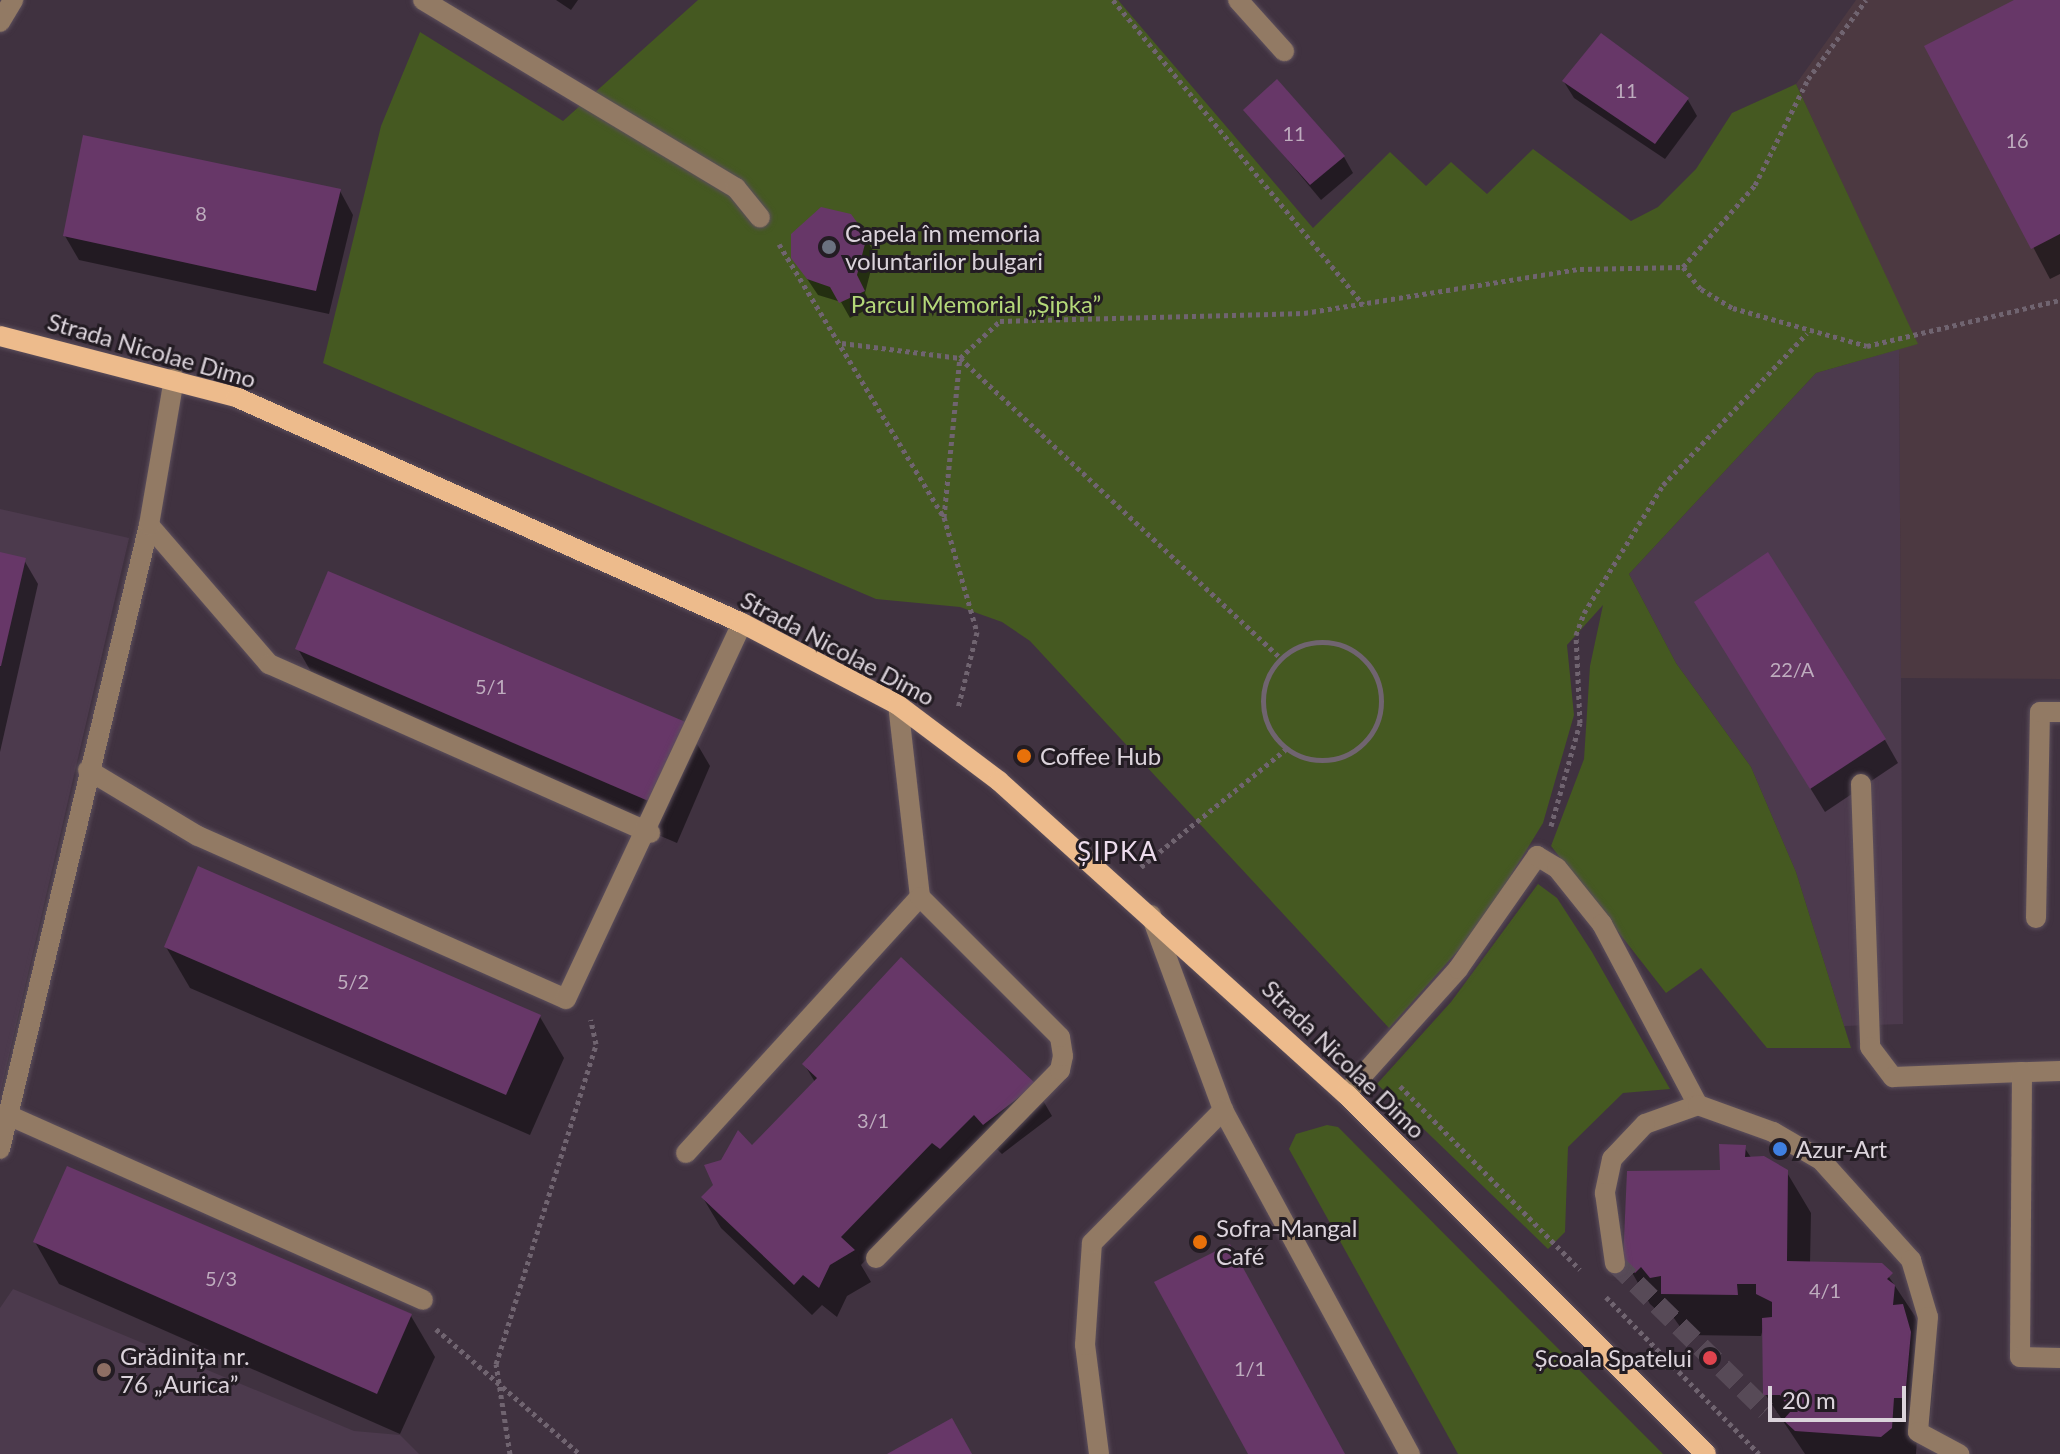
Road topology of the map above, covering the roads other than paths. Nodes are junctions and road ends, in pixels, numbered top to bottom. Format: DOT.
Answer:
graph roads {
  1 [pos="13,0"];
  2 [pos="423,0"];
  3 [pos="1238,0"];
  4 [pos="0,22"];
  5 [pos="1284,51"];
  6 [pos="760,218"];
  7 [pos="0,336"];
  8 [pos="174,378"];
  9 [pos="149,525"];
  10 [pos="742,623"];
  11 [pos="898,705"];
  12 [pos="2060,712"];
  13 [pos="88,770"];
  14 [pos="1861,784"];
  15 [pos="650,833"];
  16 [pos="920,897"];
  17 [pos="1150,913"];
  18 [pos="2036,918"];
  19 [pos="2060,1071"];
  20 [pos="2022,1072"];
  21 [pos="1346,1094"];
  22 [pos="1698,1105"];
  23 [pos="1223,1110"];
  24 [pos="10,1116"];
  25 [pos="0,1149"];
  26 [pos="686,1153"];
  27 [pos="876,1258"];
  28 [pos="1615,1263"];
  29 [pos="423,1300"];
  30 [pos="2060,1358"];
  31 [pos="1099,1454"];
  32 [pos="1410,1454"];
  33 [pos="1706,1454"];
  34 [pos="1959,1454"];
  1 -- 4 [label="street"];
  2 -- 6 [label="street"];
  3 -- 5 [label="street"];
  7 -- 8 [label="main road, Strada Nicolae Dimo"];
  8 -- 9 [label="street"];
  8 -- 10 [label="main road, Strada Nicolae Dimo"];
  9 -- 13 [label="street"];
  9 -- 15 [label="street"];
  10 -- 11 [label="main road, Strada Nicolae Dimo"];
  10 -- 15 [label="street"];
  11 -- 16 [label="street"];
  11 -- 17 [label="main road, Strada Nicolae Dimo"];
  12 -- 18 [label="street"];
  13 -- 15 [label="street"];
  13 -- 24 [label="street"];
  14 -- 20 [label="street"];
  16 -- 26 [label="street"];
  16 -- 27 [label="street"];
  17 -- 21 [label="main road, Strada Nicolae Dimo"];
  17 -- 23 [label="street"];
  19 -- 20 [label="street"];
  20 -- 30 [label="street"];
  21 -- 22 [label="street"];
  21 -- 33 [label="main road, Strada Nicolae Dimo"];
  22 -- 28 [label="street"];
  22 -- 34 [label="street"];
  23 -- 31 [label="street"];
  23 -- 32 [label="street"];
  24 -- 25 [label="street"];
  24 -- 29 [label="street"];
}
